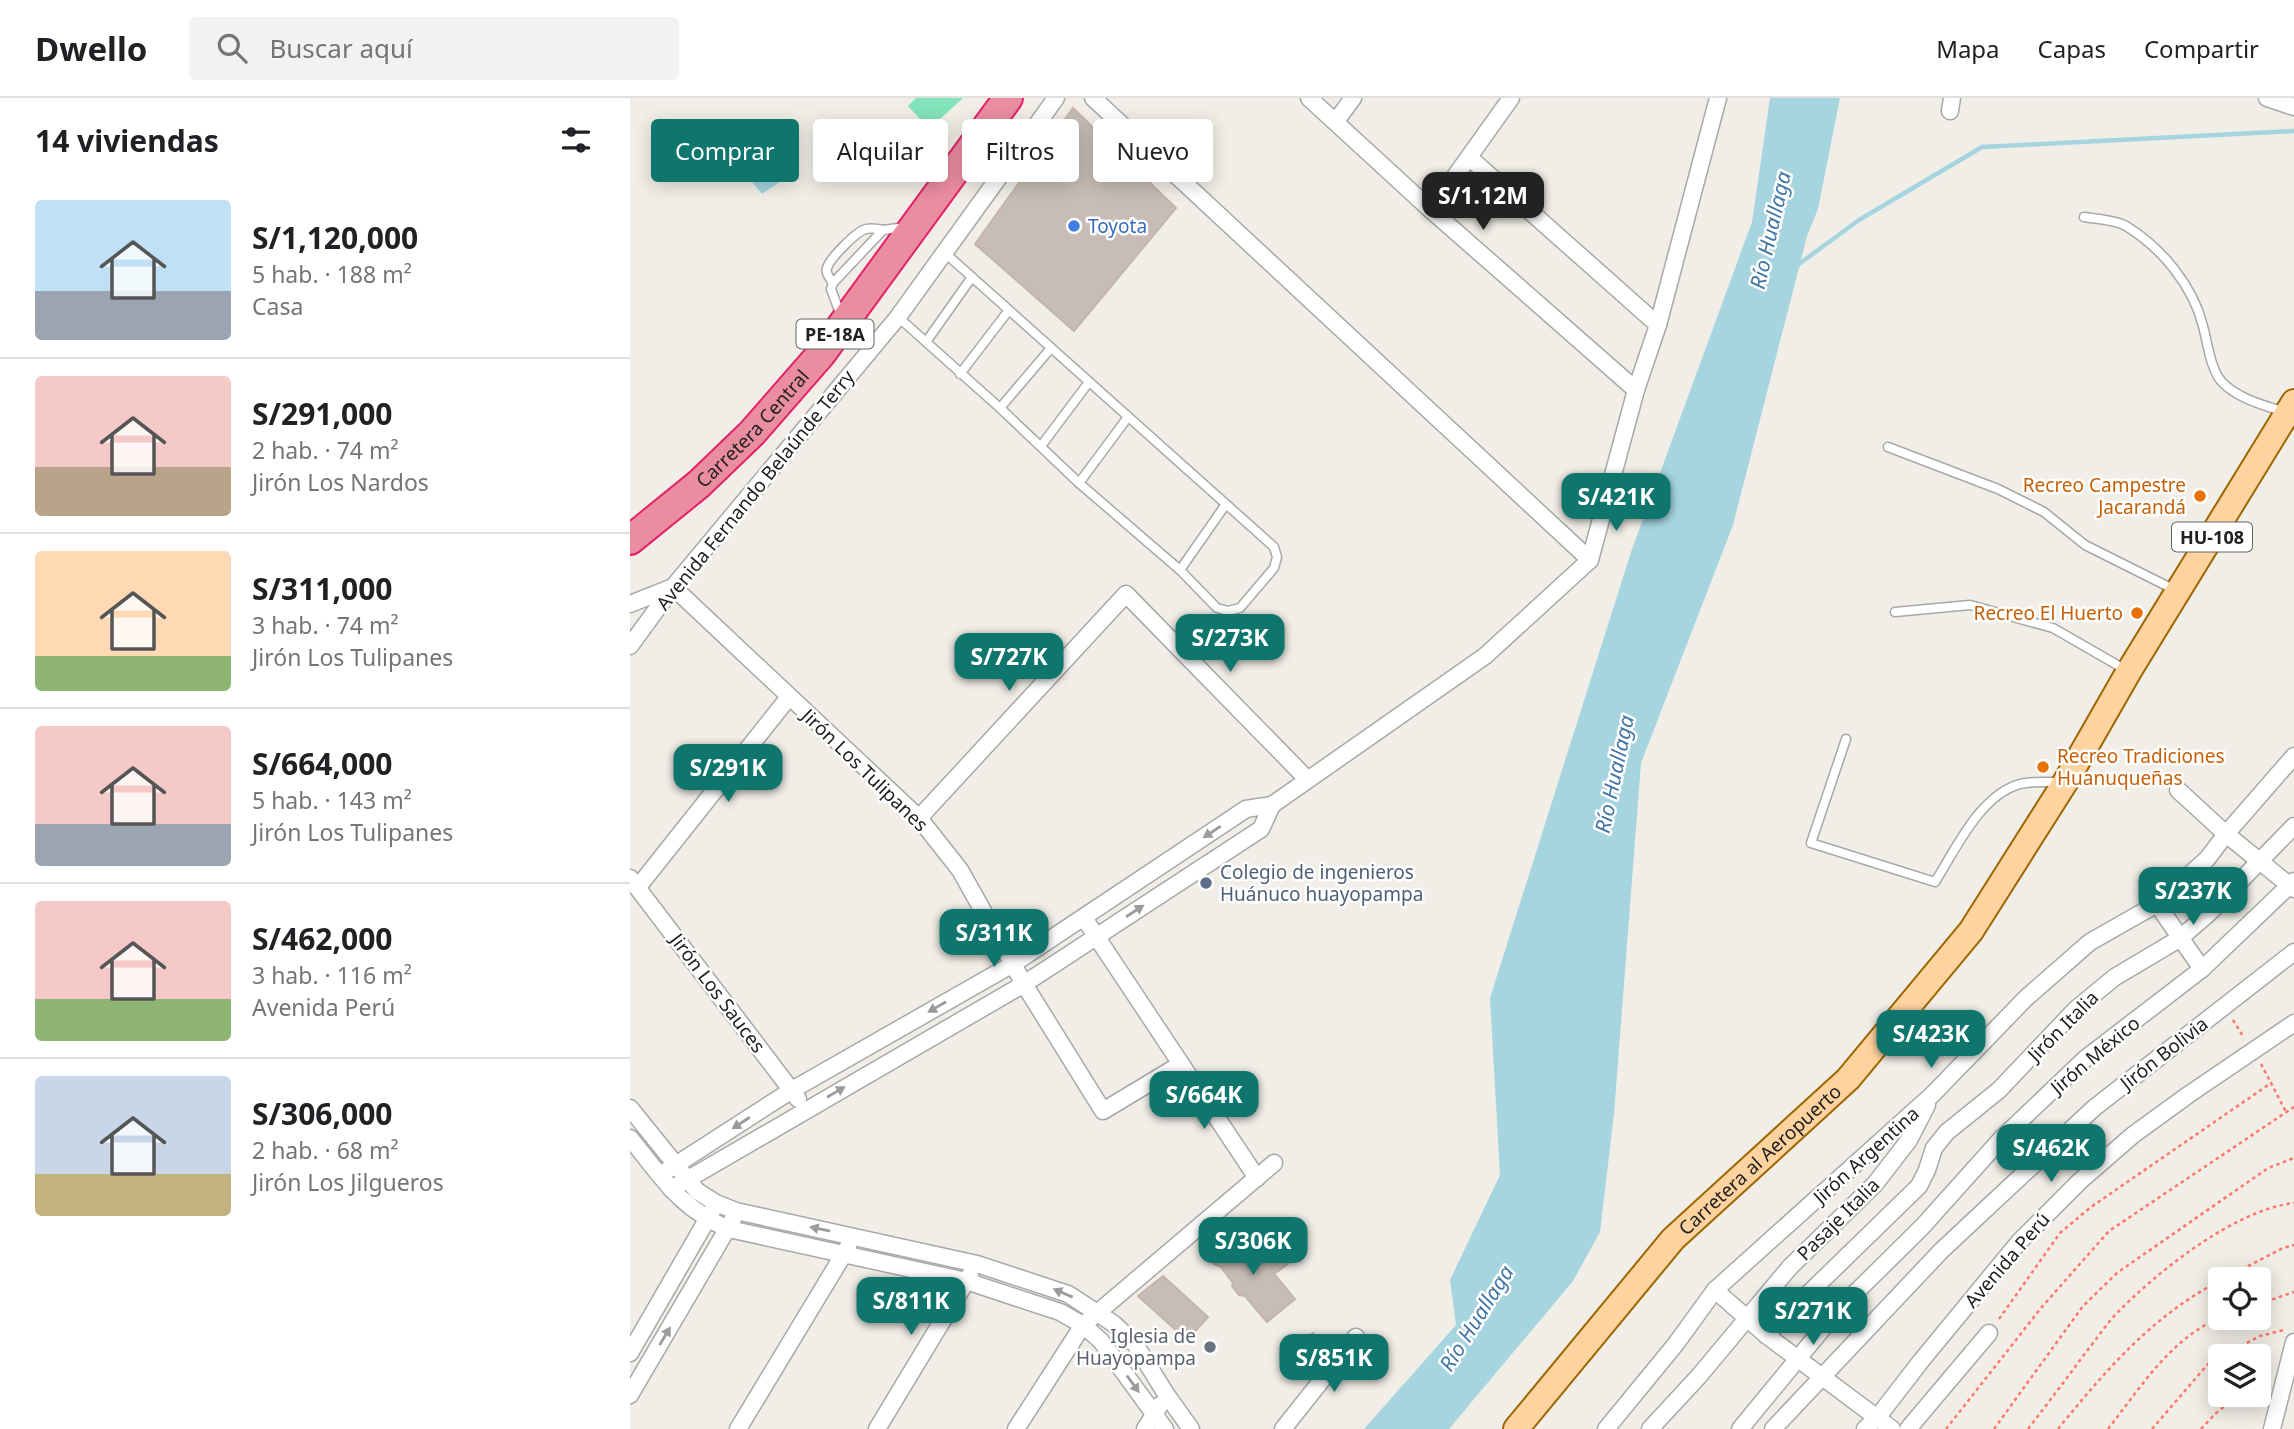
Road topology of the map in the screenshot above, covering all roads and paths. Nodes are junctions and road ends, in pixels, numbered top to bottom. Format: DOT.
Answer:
graph roads {
  1 [pos="1008,98"];
  2 [pos="1056,98"];
  3 [pos="1093,98"];
  4 [pos="1309,98"];
  5 [pos="1353,98"];
  6 [pos="1511,98"];
  7 [pos="1718,98"];
  8 [pos="2267,98"];
  9 [pos="2294,107"];
  10 [pos="1336,121"];
  11 [pos="1470,158"];
  12 [pos="1431,210"];
  13 [pos="2084,216"];
  14 [pos="914,226"];
  15 [pos="883,230"];
  16 [pos="944,253"];
  17 [pos="972,277"];
  18 [pos="833,283"];
  19 [pos="1009,310"];
  20 [pos="898,317"];
  21 [pos="844,322"];
  22 [pos="1658,325"];
  23 [pos="926,342"];
  24 [pos="1051,348"];
  25 [pos="960,374"];
  26 [pos="1089,382"];
  27 [pos="1636,390"];
  28 [pos="2291,407"];
  29 [pos="1000,408"];
  30 [pos="1128,417"];
  31 [pos="1041,446"];
  32 [pos="1888,447"];
  33 [pos="1079,483"];
  34 [pos="1226,505"];
  35 [pos="630,540"];
  36 [pos="1590,560"];
  37 [pos="1180,570"];
  38 [pos="673,587"];
  39 [pos="2179,592"];
  40 [pos="630,604"];
  41 [pos="1895,612"];
  42 [pos="630,646"];
  43 [pos="2129,671"];
  44 [pos="789,697"];
  45 [pos="1846,739"];
  46 [pos="2294,756"];
  47 [pos="1307,779"];
  48 [pos="2066,781"];
  49 [pos="2178,790"];
  50 [pos="1272,805"];
  51 [pos="919,818"];
  52 [pos="2294,826"];
  53 [pos="2226,834"];
  54 [pos="2259,861"];
  55 [pos="634,882"];
  56 [pos="2293,885"];
  57 [pos="2157,904"];
  58 [pos="1084,918"];
  59 [pos="1096,937"];
  60 [pos="2179,939"];
  61 [pos="2294,952"];
  62 [pos="1013,964"];
  63 [pos="2202,969"];
  64 [pos="1024,984"];
  65 [pos="2224,1006"];
  66 [pos="2294,1023"];
  67 [pos="2253,1051"];
  68 [pos="1181,1064"];
  69 [pos="2271,1083"];
  70 [pos="792,1090"];
  71 [pos="1932,1095"];
  72 [pos="2294,1107"];
  73 [pos="630,1108"];
  74 [pos="805,1110"];
  75 [pos="2286,1112"];
  76 [pos="630,1138"];
  77 [pos="2294,1158"];
  78 [pos="1275,1163"];
  79 [pos="676,1164"];
  80 [pos="660,1175"];
  81 [pos="687,1178"];
  82 [pos="1257,1178"];
  83 [pos="671,1189"];
  84 [pos="716,1203"];
  85 [pos="2294,1203"];
  86 [pos="736,1211"];
  87 [pos="709,1221"];
  88 [pos="729,1228"];
  89 [pos="855,1236"];
  90 [pos="2294,1245"];
  91 [pos="844,1254"];
  92 [pos="977,1264"];
  93 [pos="2247,1267"];
  94 [pos="966,1281"];
  95 [pos="2208,1289"];
  96 [pos="1715,1290"];
  97 [pos="2294,1292"];
  98 [pos="2271,1300"];
  99 [pos="1098,1313"];
  100 [pos="1746,1317"];
  101 [pos="2208,1324"];
  102 [pos="1083,1325"];
  103 [pos="2294,1328"];
  104 [pos="1989,1333"];
  105 [pos="1766,1335"];
  106 [pos="1356,1337"];
  107 [pos="2294,1342"];
  108 [pos="2245,1344"];
  109 [pos="630,1353"];
  110 [pos="1798,1359"];
  111 [pos="2208,1364"];
  112 [pos="1822,1378"];
  113 [pos="1166,1394"];
  114 [pos="630,1395"];
  115 [pos="2223,1407"];
  116 [pos="1155,1413"];
  117 [pos="1870,1424"];
  118 [pos="738,1429"];
  119 [pos="877,1429"];
  120 [pos="1016,1429"];
  121 [pos="1145,1429"];
  122 [pos="1165,1429"];
  123 [pos="1192,1429"];
  124 [pos="1283,1429"];
  125 [pos="1516,1429"];
  126 [pos="1606,1429"];
  127 [pos="1650,1429"];
  128 [pos="1740,1429"];
  129 [pos="1773,1429"];
  130 [pos="1892,1429"];
  131 [pos="1908,1429"];
  132 [pos="1946,1429"];
  133 [pos="1994,1429"];
  134 [pos="2028,1429"];
  135 [pos="2058,1429"];
  136 [pos="2108,1429"];
  137 [pos="2152,1429"];
  138 [pos="2201,1429"];
  139 [pos="2272,1429"];
  1 -- 14 [label="highway, Carretera Central / PE-18A"];
  2 -- 16 [label="street, Avenida Fernando Belaúnde Terry"];
  3 -- 36 [label="street"];
  4 -- 10 [label="street"];
  5 -- 10 [label="street"];
  6 -- 11 [label="street"];
  7 -- 22 [label="street"];
  8 -- 9 [label="street"];
  10 -- 12 [label="street"];
  11 -- 12 [label="street"];
  11 -- 22 [label="street"];
  12 -- 27 [label="street"];
  13 -- 28 [label="lane"];
  14 -- 15 [label="lane"];
  14 -- 21 [label="highway, Carretera Central / PE-18A"];
  15 -- 18 [label="lane"];
  15 -- 18 [label="lane"];
  16 -- 17 [label="lane"];
  16 -- 20 [label="street, Avenida Fernando Belaúnde Terry"];
  17 -- 19 [label="lane"];
  17 -- 23 [label="lane"];
  18 -- 21 [label="lane"];
  19 -- 24 [label="lane"];
  19 -- 25 [label="lane"];
  20 -- 23 [label="lane"];
  20 -- 38 [label="street, Avenida Fernando Belaúnde Terry"];
  21 -- 35 [label="highway, Carretera Central / PE-18A"];
  22 -- 27 [label="street"];
  23 -- 25 [label="lane"];
  24 -- 26 [label="lane"];
  24 -- 29 [label="lane"];
  25 -- 29 [label="lane"];
  26 -- 30 [label="lane"];
  26 -- 31 [label="lane"];
  27 -- 36 [label="street"];
  28 -- 39 [label="main road, HU-108"];
  29 -- 31 [label="lane"];
  30 -- 33 [label="lane"];
  30 -- 34 [label="lane"];
  31 -- 33 [label="lane"];
  32 -- 39 [label="lane"];
  33 -- 37 [label="lane"];
  34 -- 37 [label="lane"];
  34 -- 37 [label="lane"];
  36 -- 47 [label="street"];
  38 -- 40 [label="street"];
  38 -- 42 [label="street, Avenida Fernando Belaúnde Terry"];
  38 -- 44 [label="street, Jirón Los Tulipanes"];
  39 -- 43 [label="main road, HU-108"];
  41 -- 43 [label="lane"];
  43 -- 48 [label="main road, Carretera al Aeropuerto / HU-108"];
  44 -- 51 [label="street, Jirón Los Tulipanes"];
  44 -- 55 [label="street"];
  45 -- 48 [label="lane"];
  46 -- 53 [label="street, Jirón Argentina"];
  47 -- 50 [label="street"];
  47 -- 51 [label="street"];
  48 -- 125 [label="main road, Carretera al Aeropuerto / HU-108"];
  49 -- 53 [label="street"];
  50 -- 58 [label="street, one-way"];
  59 -- 50 [label="street, one-way"];
  51 -- 62 [label="street, Jirón Los Tulipanes"];
  52 -- 54 [label="street, Jirón Italia"];
  53 -- 54 [label="street"];
  53 -- 57 [label="street, Jirón Argentina"];
  54 -- 56 [label="street"];
  54 -- 60 [label="street, Jirón Italia"];
  55 -- 70 [label="street, Jirón Los Sauces"];
  56 -- 63 [label="street, Jirón México"];
  57 -- 60 [label="street"];
  57 -- 71 [label="street, Jirón Argentina"];
  58 -- 59 [label="street"];
  58 -- 62 [label="street"];
  59 -- 64 [label="street"];
  59 -- 68 [label="street"];
  60 -- 63 [label="street"];
  60 -- 105 [label="street, Jirón Italia"];
  61 -- 65 [label="street, Jirón Bolivia"];
  62 -- 64 [label="street, Jirón Los Tulipanes"];
  62 -- 70 [label="street, one-way"];
  63 -- 110 [label="street, Jirón México"];
  64 -- 68 [label="street, Jirón Los Tulipanes"];
  74 -- 64 [label="street, one-way"];
  65 -- 67 [label="path"];
  65 -- 112 [label="street, Jirón Bolivia"];
  66 -- 67 [label="street, Avenida Perú"];
  67 -- 69 [label="path"];
  67 -- 117 [label="street, Avenida Perú"];
  68 -- 82 [label="street"];
  69 -- 75 [label="path"];
  69 -- 104 [label="path"];
  70 -- 74 [label="street, Jirón Los Sauces"];
  70 -- 79 [label="street, one-way"];
  71 -- 96 [label="street, Jirón Argentina"];
  71 -- 100 [label="street, Pasaje Italia"];
  72 -- 75 [label="path"];
  73 -- 79 [label="street"];
  74 -- 81 [label="street"];
  75 -- 132 [label="path"];
  76 -- 80 [label="street"];
  77 -- 133 [label="path"];
  78 -- 82 [label="street"];
  79 -- 80 [label="street"];
  79 -- 81 [label="street"];
  80 -- 83 [label="street"];
  81 -- 83 [label="street"];
  81 -- 84 [label="street"];
  82 -- 99 [label="street"];
  83 -- 87 [label="street"];
  84 -- 86 [label="street"];
  84 -- 87 [label="street"];
  85 -- 134 [label="path"];
  86 -- 88 [label="street"];
  89 -- 86 [label="street, one-way"];
  87 -- 88 [label="street"];
  87 -- 109 [label="street"];
  88 -- 91 [label="street"];
  114 -- 88 [label="street, one-way"];
  89 -- 91 [label="street"];
  89 -- 92 [label="street"];
  90 -- 93 [label="path"];
  91 -- 94 [label="street"];
  91 -- 118 [label="street"];
  92 -- 94 [label="street"];
  99 -- 92 [label="street, one-way"];
  94 -- 102 [label="street"];
  94 -- 119 [label="street"];
  95 -- 135 [label="path"];
  96 -- 100 [label="street"];
  96 -- 126 [label="street, Jirón Argentina"];
  97 -- 98 [label="path"];
  99 -- 102 [label="street"];
  99 -- 113 [label="street"];
  100 -- 105 [label="street"];
  100 -- 127 [label="street, Pasaje Italia"];
  101 -- 136 [label="path"];
  102 -- 116 [label="street, one-way"];
  102 -- 120 [label="street"];
  103 -- 108 [label="path"];
  104 -- 131 [label="street"];
  105 -- 110 [label="street"];
  106 -- 124 [label="street"];
  107 -- 139 [label="street"];
  110 -- 112 [label="street"];
  110 -- 128 [label="street, Jirón México"];
  111 -- 137 [label="path"];
  112 -- 117 [label="street"];
  112 -- 129 [label="street, Jirón Bolivia"];
  113 -- 116 [label="street"];
  113 -- 123 [label="street"];
  115 -- 138 [label="path"];
  116 -- 121 [label="street"];
  116 -- 122 [label="street"];
  117 -- 130 [label="street"];
}
